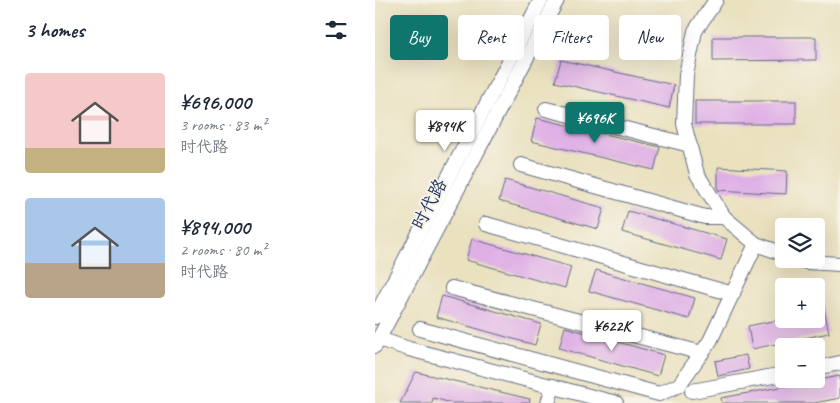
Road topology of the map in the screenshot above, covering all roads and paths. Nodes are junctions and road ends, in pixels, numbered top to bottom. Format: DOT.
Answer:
graph roads {
  1 [pos="541,0"];
  2 [pos="557,0"];
  3 [pos="716,0"];
  4 [pos="546,109"];
  5 [pos="690,145"];
  6 [pos="521,164"];
  7 [pos="724,217"];
  8 [pos="486,224"];
  9 [pos="756,244"];
  10 [pos="775,251"];
  11 [pos="825,263"];
  12 [pos="840,264"];
  13 [pos="452,288"];
  14 [pos="733,294"];
  15 [pos="375,317"];
  16 [pos="420,329"];
  17 [pos="377,343"];
  18 [pos="702,353"];
  19 [pos="840,363"];
  20 [pos="825,366"];
  21 [pos="775,376"];
  22 [pos="553,386"];
  23 [pos="692,391"];
  24 [pos="548,403"];
  25 [pos="616,403"];
  1 -- 15 [label="street, 时代路"];
  2 -- 17 [label="street, 时代路"];
  3 -- 5 [label="street"];
  4 -- 5 [label="street"];
  5 -- 7 [label="street"];
  6 -- 7 [label="street"];
  7 -- 9 [label="street"];
  8 -- 14 [label="street"];
  9 -- 10 [label="street"];
  9 -- 14 [label="street"];
  11 -- 12 [label="street"];
  13 -- 18 [label="street"];
  14 -- 18 [label="street"];
  16 -- 18 [label="street"];
  17 -- 22 [label="street"];
  19 -- 20 [label="street"];
  21 -- 23 [label="street"];
  22 -- 24 [label="street"];
  22 -- 25 [label="street"];
}
